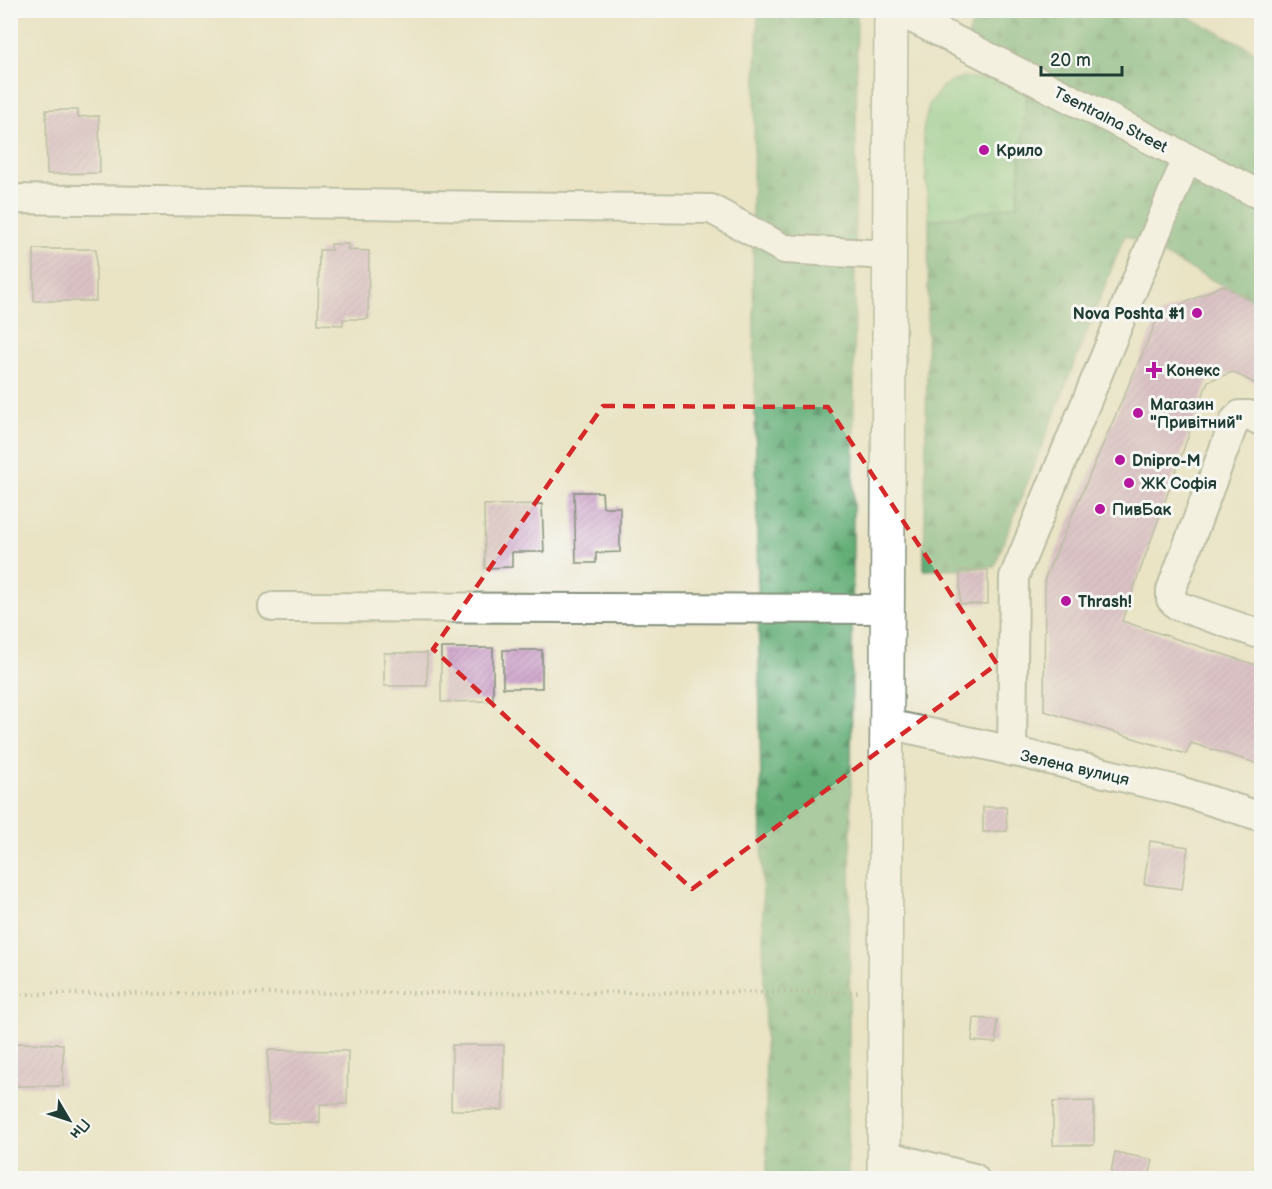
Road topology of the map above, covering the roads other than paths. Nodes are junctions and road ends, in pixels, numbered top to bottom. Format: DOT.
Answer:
graph roads {
  1 [pos="891,10"];
  2 [pos="896,10"];
  3 [pos="1187,158"];
  4 [pos="1262,196"];
  5 [pos="10,199"];
  6 [pos="888,255"];
  7 [pos="1262,422"];
  8 [pos="273,607"];
  9 [pos="887,609"];
  10 [pos="1262,635"];
  11 [pos="887,724"];
  12 [pos="1012,752"];
  13 [pos="1262,817"];
  14 [pos="884,1167"];
  15 [pos="974,1179"];
  1 -- 6 [label="main road"];
  2 -- 3 [label="street, Tsentralna Street"];
  3 -- 4 [label="street, Tsentralna Street"];
  3 -- 12 [label="street"];
  5 -- 6 [label="street"];
  6 -- 9 [label="main road"];
  7 -- 10 [label="street"];
  8 -- 9 [label="street"];
  9 -- 11 [label="main road"];
  11 -- 12 [label="street, Зелена вулиця"];
  11 -- 14 [label="main road"];
  12 -- 13 [label="street, Зелена вулиця"];
  14 -- 15 [label="street"];
}
